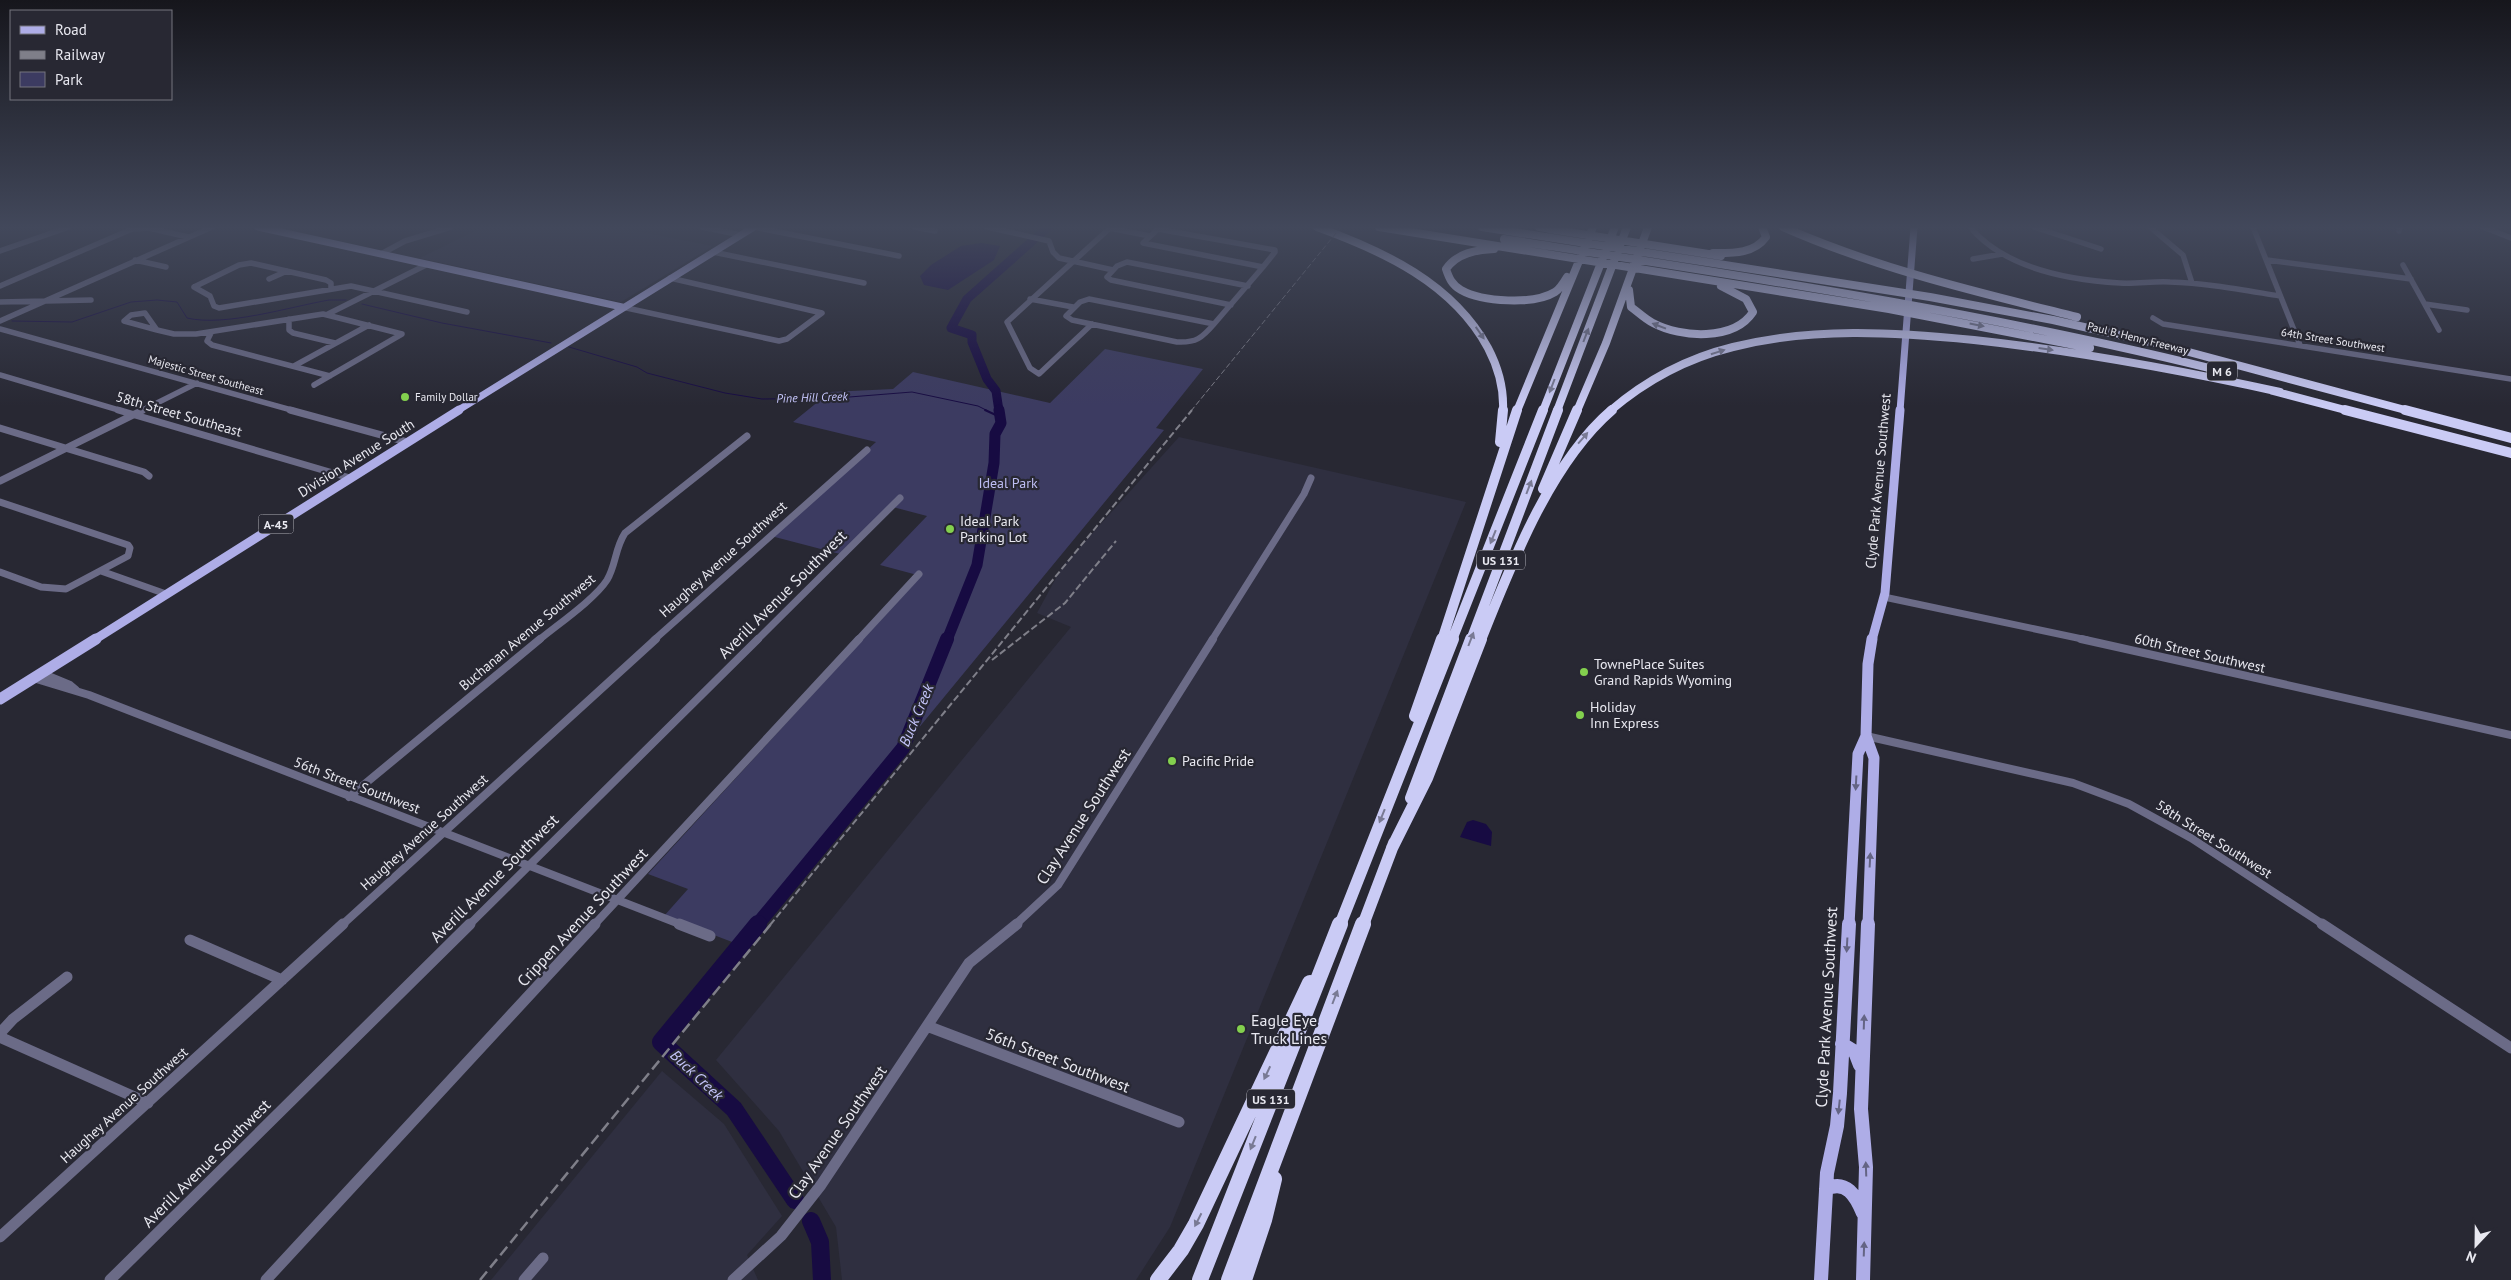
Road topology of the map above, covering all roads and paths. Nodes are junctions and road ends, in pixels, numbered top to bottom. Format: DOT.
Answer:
graph roads {
  1 [pos="1248,286"];
  2 [pos="77,287"];
  3 [pos="195,287"];
  4 [pos="344,287"];
  5 [pos="355,287"];
  6 [pos="383,287"];
  7 [pos="531,287"];
  8 [pos="656,287"];
  9 [pos="709,287"];
  10 [pos="1044,287"];
  11 [pos="1143,287"];
  12 [pos="1436,287"];
  13 [pos="1459,287"];
  14 [pos="1559,287"];
  15 [pos="1568,287"];
  16 [pos="1591,287"];
  17 [pos="1605,287"];
  18 [pos="1626,287"];
  19 [pos="1630,287"];
  20 [pos="1722,287"];
  21 [pos="1777,287"];
  22 [pos="1889,287"];
  23 [pos="1909,287"];
  24 [pos="1915,287"];
  25 [pos="2217,287"];
  26 [pos="2277,287"];
  27 [pos="2415,287"];
  28 [pos="331,288"];
  29 [pos="375,291"];
  30 [pos="2280,296"];
  31 [pos="1930,298"];
  32 [pos="1030,299"];
  33 [pos="48,300"];
  34 [pos="91,300"];
  35 [pos="0,302"];
  36 [pos="2424,304"];
  37 [pos="1231,305"];
  38 [pos="622,307"];
  39 [pos="1074,307"];
  40 [pos="2466,310"];
  41 [pos="466,312"];
  42 [pos="328,314"];
  43 [pos="2154,318"];
  44 [pos="289,319"];
  45 [pos="0,321"];
  46 [pos="1092,324"];
  47 [pos="1214,324"];
  48 [pos="369,325"];
  49 [pos="0,329"];
  50 [pos="157,330"];
  51 [pos="2439,330"];
  52 [pos="211,333"];
  53 [pos="335,344"];
  54 [pos="2300,345"];
  55 [pos="294,366"];
  56 [pos="0,375"];
  57 [pos="330,376"];
  58 [pos="2511,379"];
  59 [pos="197,383"];
  60 [pos="314,385"];
  61 [pos="2280,392"];
  62 [pos="134,414"];
  63 [pos="0,428"];
  64 [pos="2489,432"];
  65 [pos="747,436"];
  66 [pos="2511,438"];
  67 [pos="407,442"];
  68 [pos="66,448"];
  69 [pos="867,450"];
  70 [pos="2511,452"];
  71 [pos="150,476"];
  72 [pos="350,478"];
  73 [pos="1311,478"];
  74 [pos="0,481"];
  75 [pos="1489,493"];
  76 [pos="900,498"];
  77 [pos="0,502"];
  78 [pos="1517,556"];
  79 [pos="101,571"];
  80 [pos="0,572"];
  81 [pos="919,574"];
  82 [pos="166,594"];
  83 [pos="1884,597"];
  84 [pos="37,675"];
  85 [pos="0,699"];
  86 [pos="2511,735"];
  87 [pos="1866,736"];
  88 [pos="1400,771"];
  89 [pos="349,796"];
  90 [pos="444,834"];
  91 [pos="1392,848"];
  92 [pos="528,866"];
  93 [pos="618,900"];
  94 [pos="1342,919"];
  95 [pos="710,936"];
  96 [pos="190,940"];
  97 [pos="67,977"];
  98 [pos="282,980"];
  99 [pos="927,1026"];
  100 [pos="1,1032"];
  101 [pos="1842,1044"];
  102 [pos="2511,1048"];
  103 [pos="1862,1071"];
  104 [pos="148,1103"];
  105 [pos="1179,1122"];
  106 [pos="1282,1141"];
  107 [pos="1826,1189"];
  108 [pos="1865,1218"];
  109 [pos="0,1237"];
  110 [pos="542,1258"];
  111 [pos="110,1280"];
  112 [pos="266,1280"];
  113 [pos="524,1280"];
  114 [pos="733,1280"];
  115 [pos="1158,1280"];
  116 [pos="1200,1280"];
  117 [pos="1229,1280"];
  118 [pos="1244,1280"];
  119 [pos="1821,1280"];
  120 [pos="1864,1280"];
  1 -- 37 [label="street"];
  2 -- 33 [label="street"];
  3 -- 28 [label="street"];
  4 -- 28 [label="street"];
  5 -- 29 [label="street"];
  6 -- 29 [label="street"];
  7 -- 38 [label="main road"];
  8 -- 38 [label="main road, Division Avenue South / A-45"];
  9 -- 38 [label="street"];
  10 -- 32 [label="street"];
  11 -- 37 [label="street"];
  12 -- 75 [label="highway, one-way"];
  13 -- 14 [label="highway"];
  15 -- 75 [label="highway"];
  16 -- 88 [label="highway, US 131, one-way"];
  91 -- 17 [label="highway, US 131, one-way"];
  18 -- 78 [label="highway"];
  20 -- 19 [label="highway, one-way"];
  21 -- 31 [label="highway"];
  22 -- 31 [label="highway, Paul B. Henry Freeway / M 6"];
  23 -- 83 [label="main road, Clyde Park Avenue Southwest"];
  24 -- 31 [label="highway"];
  25 -- 30 [label="street"];
  26 -- 30 [label="street"];
  27 -- 36 [label="street"];
  29 -- 41 [label="street"];
  29 -- 42 [label="street"];
  30 -- 54 [label="street"];
  31 -- 61 [label="highway, one-way"];
  31 -- 64 [label="highway, Paul B. Henry Freeway / M 6"];
  31 -- 64 [label="highway"];
  31 -- 70 [label="highway, Paul B. Henry Freeway / M 6"];
  32 -- 39 [label="street"];
  32 -- 46 [label="street"];
  33 -- 34 [label="street"];
  33 -- 35 [label="street"];
  33 -- 45 [label="street"];
  36 -- 40 [label="street"];
  36 -- 51 [label="street"];
  37 -- 47 [label="street"];
  38 -- 67 [label="main road, Division Avenue South / A-45"];
  39 -- 46 [label="street"];
  39 -- 47 [label="street"];
  42 -- 44 [label="street"];
  42 -- 48 [label="street"];
  43 -- 54 [label="street, 64th Street Southwest"];
  44 -- 52 [label="street"];
  44 -- 53 [label="street"];
  46 -- 47 [label="street"];
  48 -- 53 [label="street"];
  48 -- 57 [label="street"];
  49 -- 59 [label="street, Majestic Street Southeast"];
  50 -- 50 [label="street"];
  50 -- 52 [label="street"];
  52 -- 55 [label="street"];
  53 -- 55 [label="street"];
  54 -- 58 [label="street, 64th Street Southwest"];
  55 -- 57 [label="street"];
  56 -- 62 [label="street, 58th Street Southeast"];
  57 -- 60 [label="street"];
  59 -- 62 [label="street"];
  59 -- 67 [label="street, Majestic Street Southeast"];
  61 -- 70 [label="highway"];
  78 -- 61 [label="highway, one-way"];
  62 -- 68 [label="street"];
  62 -- 72 [label="street, 58th Street Southeast"];
  63 -- 68 [label="street"];
  64 -- 66 [label="highway, Paul B. Henry Freeway / M 6"];
  65 -- 89 [label="street, Buchanan Avenue Southwest"];
  67 -- 72 [label="main road, Division Avenue South / A-45"];
  68 -- 71 [label="street"];
  68 -- 74 [label="street"];
  69 -- 90 [label="street, Haughey Avenue Southwest"];
  72 -- 82 [label="main road, Division Avenue South / A-45"];
  73 -- 99 [label="street, Clay Avenue Southwest"];
  75 -- 88 [label="highway"];
  76 -- 92 [label="street, Averill Avenue Southwest"];
  77 -- 79 [label="street"];
  78 -- 91 [label="highway"];
  79 -- 80 [label="street"];
  79 -- 82 [label="street"];
  81 -- 93 [label="street, Crippen Avenue Southwest"];
  82 -- 84 [label="main road, Division Avenue South / A-45"];
  83 -- 86 [label="street, 60th Street Southwest"];
  83 -- 87 [label="main road, Clyde Park Avenue Southwest"];
  84 -- 85 [label="main road, Division Avenue South / A-45"];
  84 -- 89 [label="street, 56th Street Southwest"];
  87 -- 101 [label="main road, Clyde Park Avenue Southwest, one-way"];
  87 -- 102 [label="street, 58th Street Southwest"];
  103 -- 87 [label="main road, Clyde Park Avenue Southwest, one-way"];
  88 -- 94 [label="highway, US 131, one-way"];
  89 -- 90 [label="street, 56th Street Southwest"];
  90 -- 92 [label="street, 56th Street Southwest"];
  90 -- 98 [label="street, Haughey Avenue Southwest"];
  106 -- 91 [label="highway, US 131, one-way"];
  92 -- 93 [label="street, 56th Street Southwest"];
  92 -- 111 [label="street, Averill Avenue Southwest"];
  93 -- 95 [label="street, 56th Street Southwest"];
  93 -- 112 [label="street, Crippen Avenue Southwest"];
  94 -- 115 [label="highway, one-way"];
  94 -- 116 [label="highway, US 131, one-way"];
  96 -- 98 [label="street"];
  97 -- 100 [label="street"];
  98 -- 104 [label="street, Haughey Avenue Southwest"];
  99 -- 105 [label="street, 56th Street Southwest"];
  99 -- 114 [label="street, Clay Avenue Southwest"];
  100 -- 104 [label="street"];
  101 -- 103 [label="main road"];
  101 -- 107 [label="main road, Clyde Park Avenue Southwest, one-way"];
  108 -- 103 [label="main road, Clyde Park Avenue Southwest, one-way"];
  104 -- 109 [label="street, Haughey Avenue Southwest"];
  106 -- 117 [label="highway, US 131"];
  106 -- 118 [label="highway"];
  107 -- 108 [label="main road"];
  107 -- 119 [label="main road, Clyde Park Avenue Southwest"];
  120 -- 108 [label="main road, Clyde Park Avenue Southwest, one-way"];
  110 -- 113 [label="street"];
}
